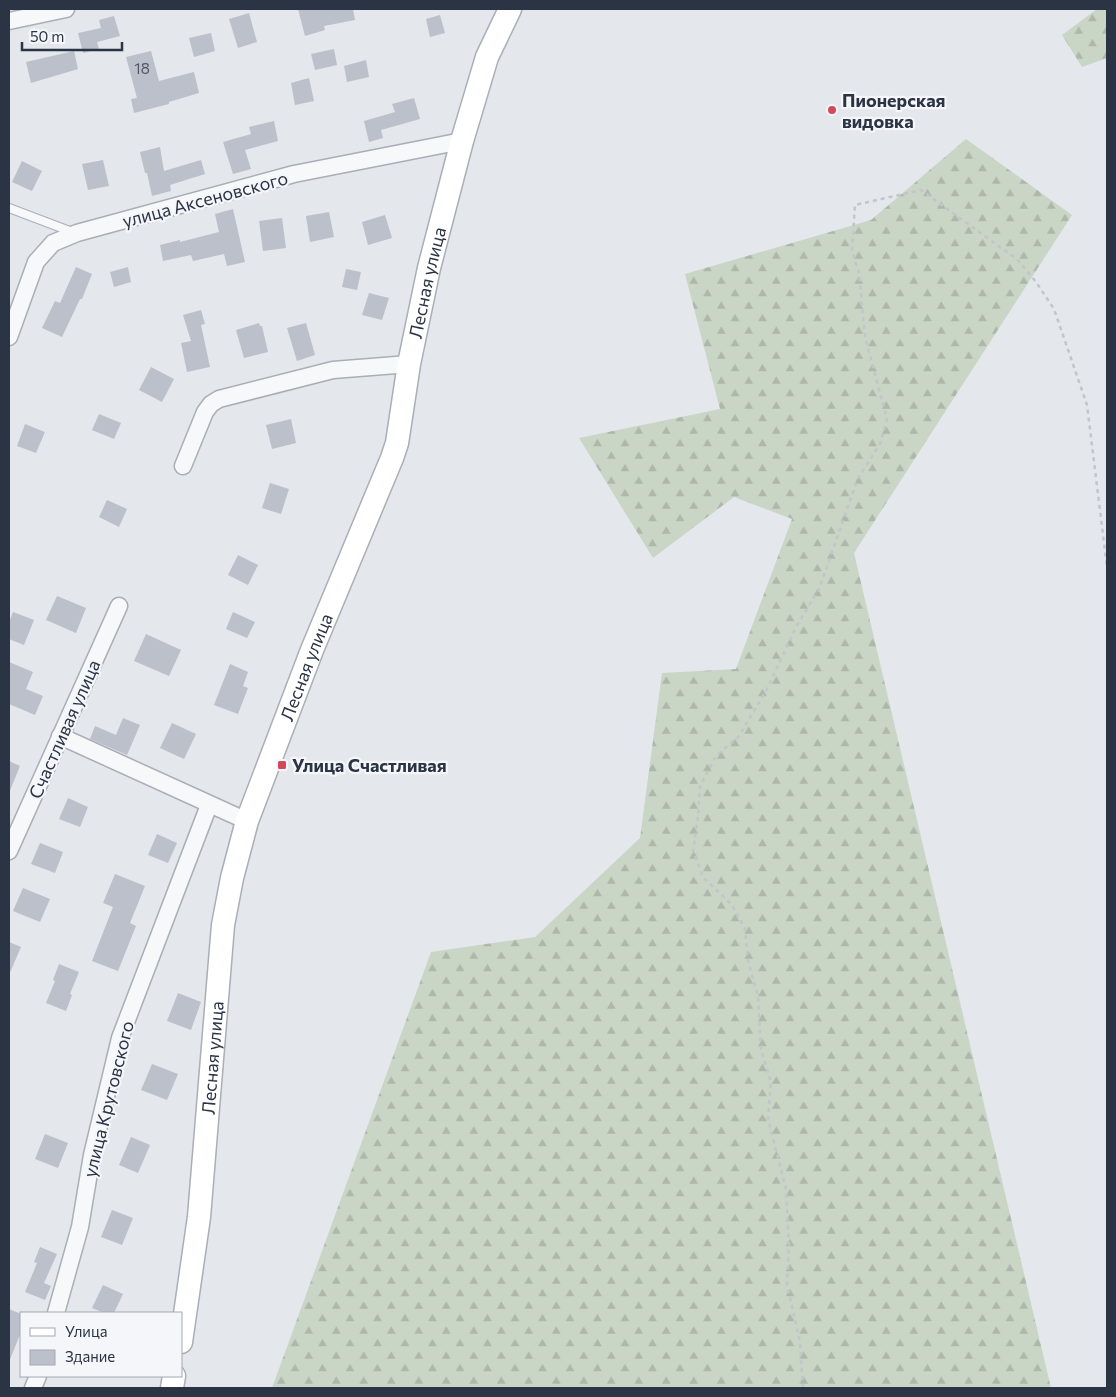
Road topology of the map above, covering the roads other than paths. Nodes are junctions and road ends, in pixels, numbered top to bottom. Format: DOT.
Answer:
graph roads {
  1 [pos="66,9"];
  2 [pos="510,9"];
  3 [pos="49,11"];
  4 [pos="9,21"];
  5 [pos="462,141"];
  6 [pos="9,208"];
  7 [pos="77,233"];
  8 [pos="9,337"];
  9 [pos="408,364"];
  10 [pos="183,466"];
  11 [pos="119,606"];
  12 [pos="60,736"];
  13 [pos="209,805"];
  14 [pos="247,821"];
  15 [pos="9,852"];
  16 [pos="56,1312"];
  17 [pos="182,1335"];
  1 -- 3 [label="street"];
  2 -- 5 [label="main road, Лесная улица"];
  3 -- 4 [label="street"];
  5 -- 7 [label="street, улица Аксеновского"];
  5 -- 9 [label="main road, Лесная улица"];
  6 -- 7 [label="lane"];
  7 -- 8 [label="street, улица Аксеновского"];
  9 -- 10 [label="street"];
  9 -- 14 [label="main road, Лесная улица"];
  11 -- 12 [label="street, Счастливая улица"];
  12 -- 13 [label="street"];
  12 -- 15 [label="street, Счастливая улица"];
  13 -- 14 [label="street"];
  13 -- 16 [label="street, улица Крутовского"];
  14 -- 17 [label="main road, Лесная улица"];
}
